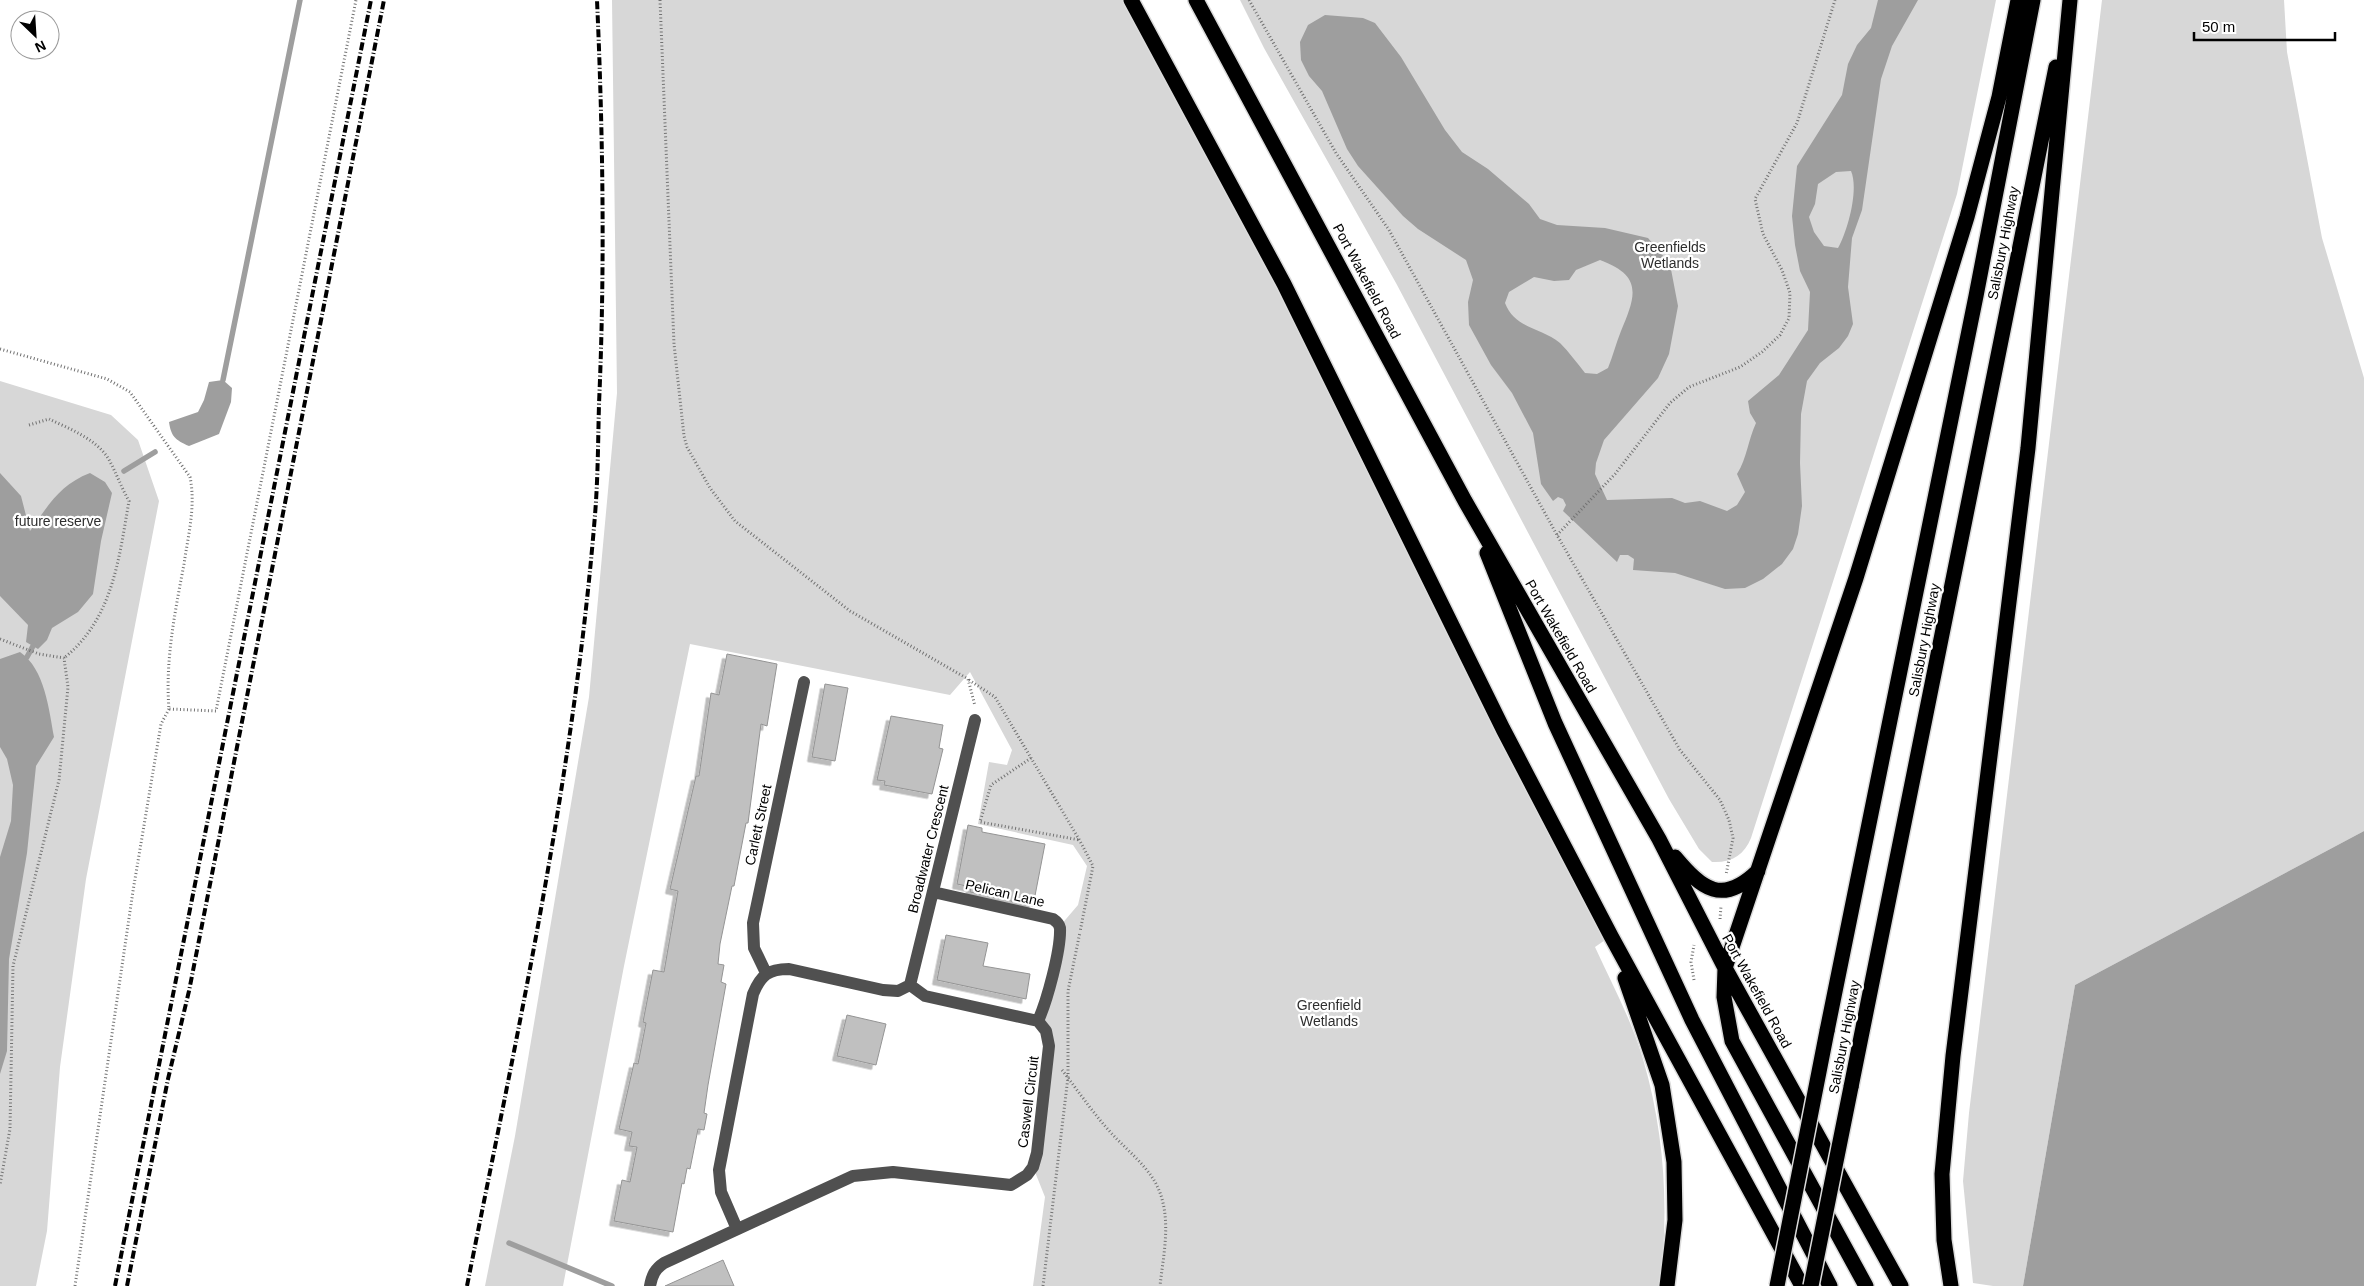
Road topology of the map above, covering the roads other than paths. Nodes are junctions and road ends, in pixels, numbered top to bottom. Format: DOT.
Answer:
graph roads {
  1 [pos="1131,0"];
  2 [pos="1196,0"];
  3 [pos="1208,0"];
  4 [pos="2018,0"];
  5 [pos="2033,0"];
  6 [pos="2070,0"];
  7 [pos="1208,22"];
  8 [pos="1466,501"];
  9 [pos="804,682"];
  10 [pos="975,720"];
  11 [pos="1659,839"];
  12 [pos="1758,871"];
  13 [pos="933,892"];
  14 [pos="1611,936"];
  15 [pos="1725,968"];
  16 [pos="766,973"];
  17 [pos="910,985"];
  18 [pos="1038,1021"];
  19 [pos="737,1229"];
  20 [pos="650,1286"];
  21 [pos="1667,1286"];
  22 [pos="1777,1286"];
  23 [pos="1802,1286"];
  24 [pos="1811,1286"];
  25 [pos="1830,1286"];
  26 [pos="1866,1286"];
  27 [pos="1901,1286"];
  28 [pos="1951,1286"];
  1 -- 14 [label="highway"];
  2 -- 7 [label="highway, Port Wakefield Road"];
  3 -- 7 [label="highway"];
  4 -- 12 [label="highway"];
  5 -- 22 [label="highway, Salisbury Highway, bridge"];
  6 -- 24 [label="highway, Salisbury Highway, bridge"];
  6 -- 28 [label="highway"];
  7 -- 8 [label="highway, Port Wakefield Road"];
  8 -- 11 [label="highway, Port Wakefield Road"];
  8 -- 25 [label="highway"];
  9 -- 16 [label="street, Carlett Street"];
  10 -- 13 [label="street, Broadwater Crescent"];
  11 -- 12 [label="highway"];
  11 -- 15 [label="highway, Port Wakefield Road"];
  12 -- 15 [label="highway"];
  13 -- 17 [label="street, Broadwater Crescent"];
  13 -- 18 [label="street, Pelican Lane"];
  14 -- 21 [label="highway"];
  14 -- 23 [label="highway"];
  15 -- 26 [label="highway"];
  15 -- 27 [label="highway, Port Wakefield Road"];
  16 -- 17 [label="street"];
  16 -- 19 [label="street"];
  17 -- 18 [label="street"];
  18 -- 19 [label="street, Caswell Circuit"];
  19 -- 20 [label="street, Caswell Circuit"];
}
